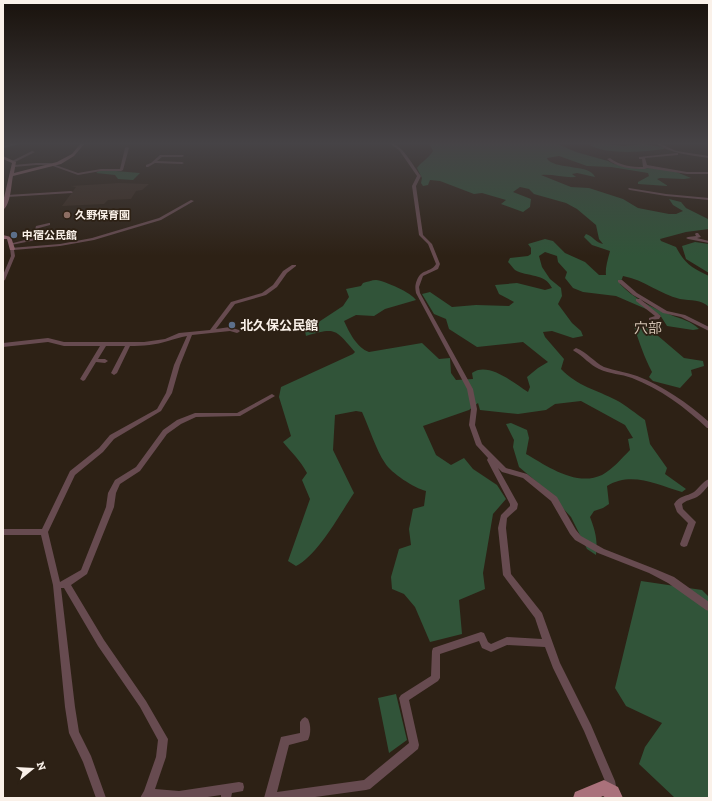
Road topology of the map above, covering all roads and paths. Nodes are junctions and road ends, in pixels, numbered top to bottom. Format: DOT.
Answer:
graph roads {
  1 [pos="10,180"];
  2 [pos="417,180"];
  3 [pos="630,189"];
  4 [pos="71,192"];
  5 [pos="6,195"];
  6 [pos="709,199"];
  7 [pos="192,201"];
  8 [pos="3,208"];
  9 [pos="49,224"];
  10 [pos="697,234"];
  11 [pos="3,237"];
  12 [pos="709,242"];
  13 [pos="12,246"];
  14 [pos="10,262"];
  15 [pos="3,263"];
  16 [pos="294,266"];
  17 [pos="3,280"];
  18 [pos="620,281"];
  19 [pos="636,294"];
  20 [pos="651,319"];
  21 [pos="709,329"];
  22 [pos="212,331"];
  23 [pos="237,331"];
  24 [pos="190,334"];
  25 [pos="104,344"];
  26 [pos="3,345"];
  27 [pos="128,345"];
  28 [pos="576,350"];
  29 [pos="94,360"];
  30 [pos="105,360"];
  31 [pos="114,373"];
  32 [pos="83,379"];
  33 [pos="272,396"];
  34 [pos="709,426"];
  35 [pos="487,455"];
  36 [pos="709,482"];
  37 [pos="3,532"];
  38 [pos="44,532"];
  39 [pos="684,544"];
  40 [pos="62,585"];
  41 [pos="709,607"];
  42 [pos="548,643"];
  43 [pos="305,722"];
  44 [pos="240,787"];
  45 [pos="227,794"];
  46 [pos="203,795"];
  47 [pos="613,795"];
  48 [pos="147,796"];
  49 [pos="101,798"];
  50 [pos="270,798"];
  51 [pos="581,798"];
  1 -- 5 [label="street"];
  2 -- 35 [label="street"];
  3 -- 6 [label="street"];
  4 -- 5 [label="street"];
  5 -- 8 [label="street"];
  7 -- 13 [label="street"];
  9 -- 13 [label="street"];
  10 -- 12 [label="street"];
  11 -- 13 [label="street"];
  13 -- 14 [label="street"];
  14 -- 15 [label="street"];
  14 -- 17 [label="street"];
  16 -- 22 [label="street"];
  18 -- 19 [label="street"];
  19 -- 20 [label="street"];
  19 -- 21 [label="street"];
  22 -- 23 [label="street"];
  22 -- 24 [label="street"];
  24 -- 27 [label="street"];
  24 -- 38 [label="street"];
  25 -- 26 [label="street"];
  25 -- 27 [label="street"];
  25 -- 29 [label="street"];
  27 -- 31 [label="street"];
  28 -- 34 [label="street"];
  29 -- 30 [label="street"];
  29 -- 32 [label="street"];
  33 -- 40 [label="street"];
  35 -- 41 [label="street"];
  35 -- 42 [label="street"];
  36 -- 39 [label="street"];
  37 -- 38 [label="street"];
  38 -- 40 [label="street"];
  40 -- 48 [label="street"];
  40 -- 49 [label="street"];
  42 -- 47 [label="street"];
  42 -- 50 [label="street"];
  43 -- 50 [label="street"];
  44 -- 45 [label="street"];
  45 -- 46 [label="street"];
  46 -- 48 [label="street"];
  47 -- 51 [label="main road"];
}
